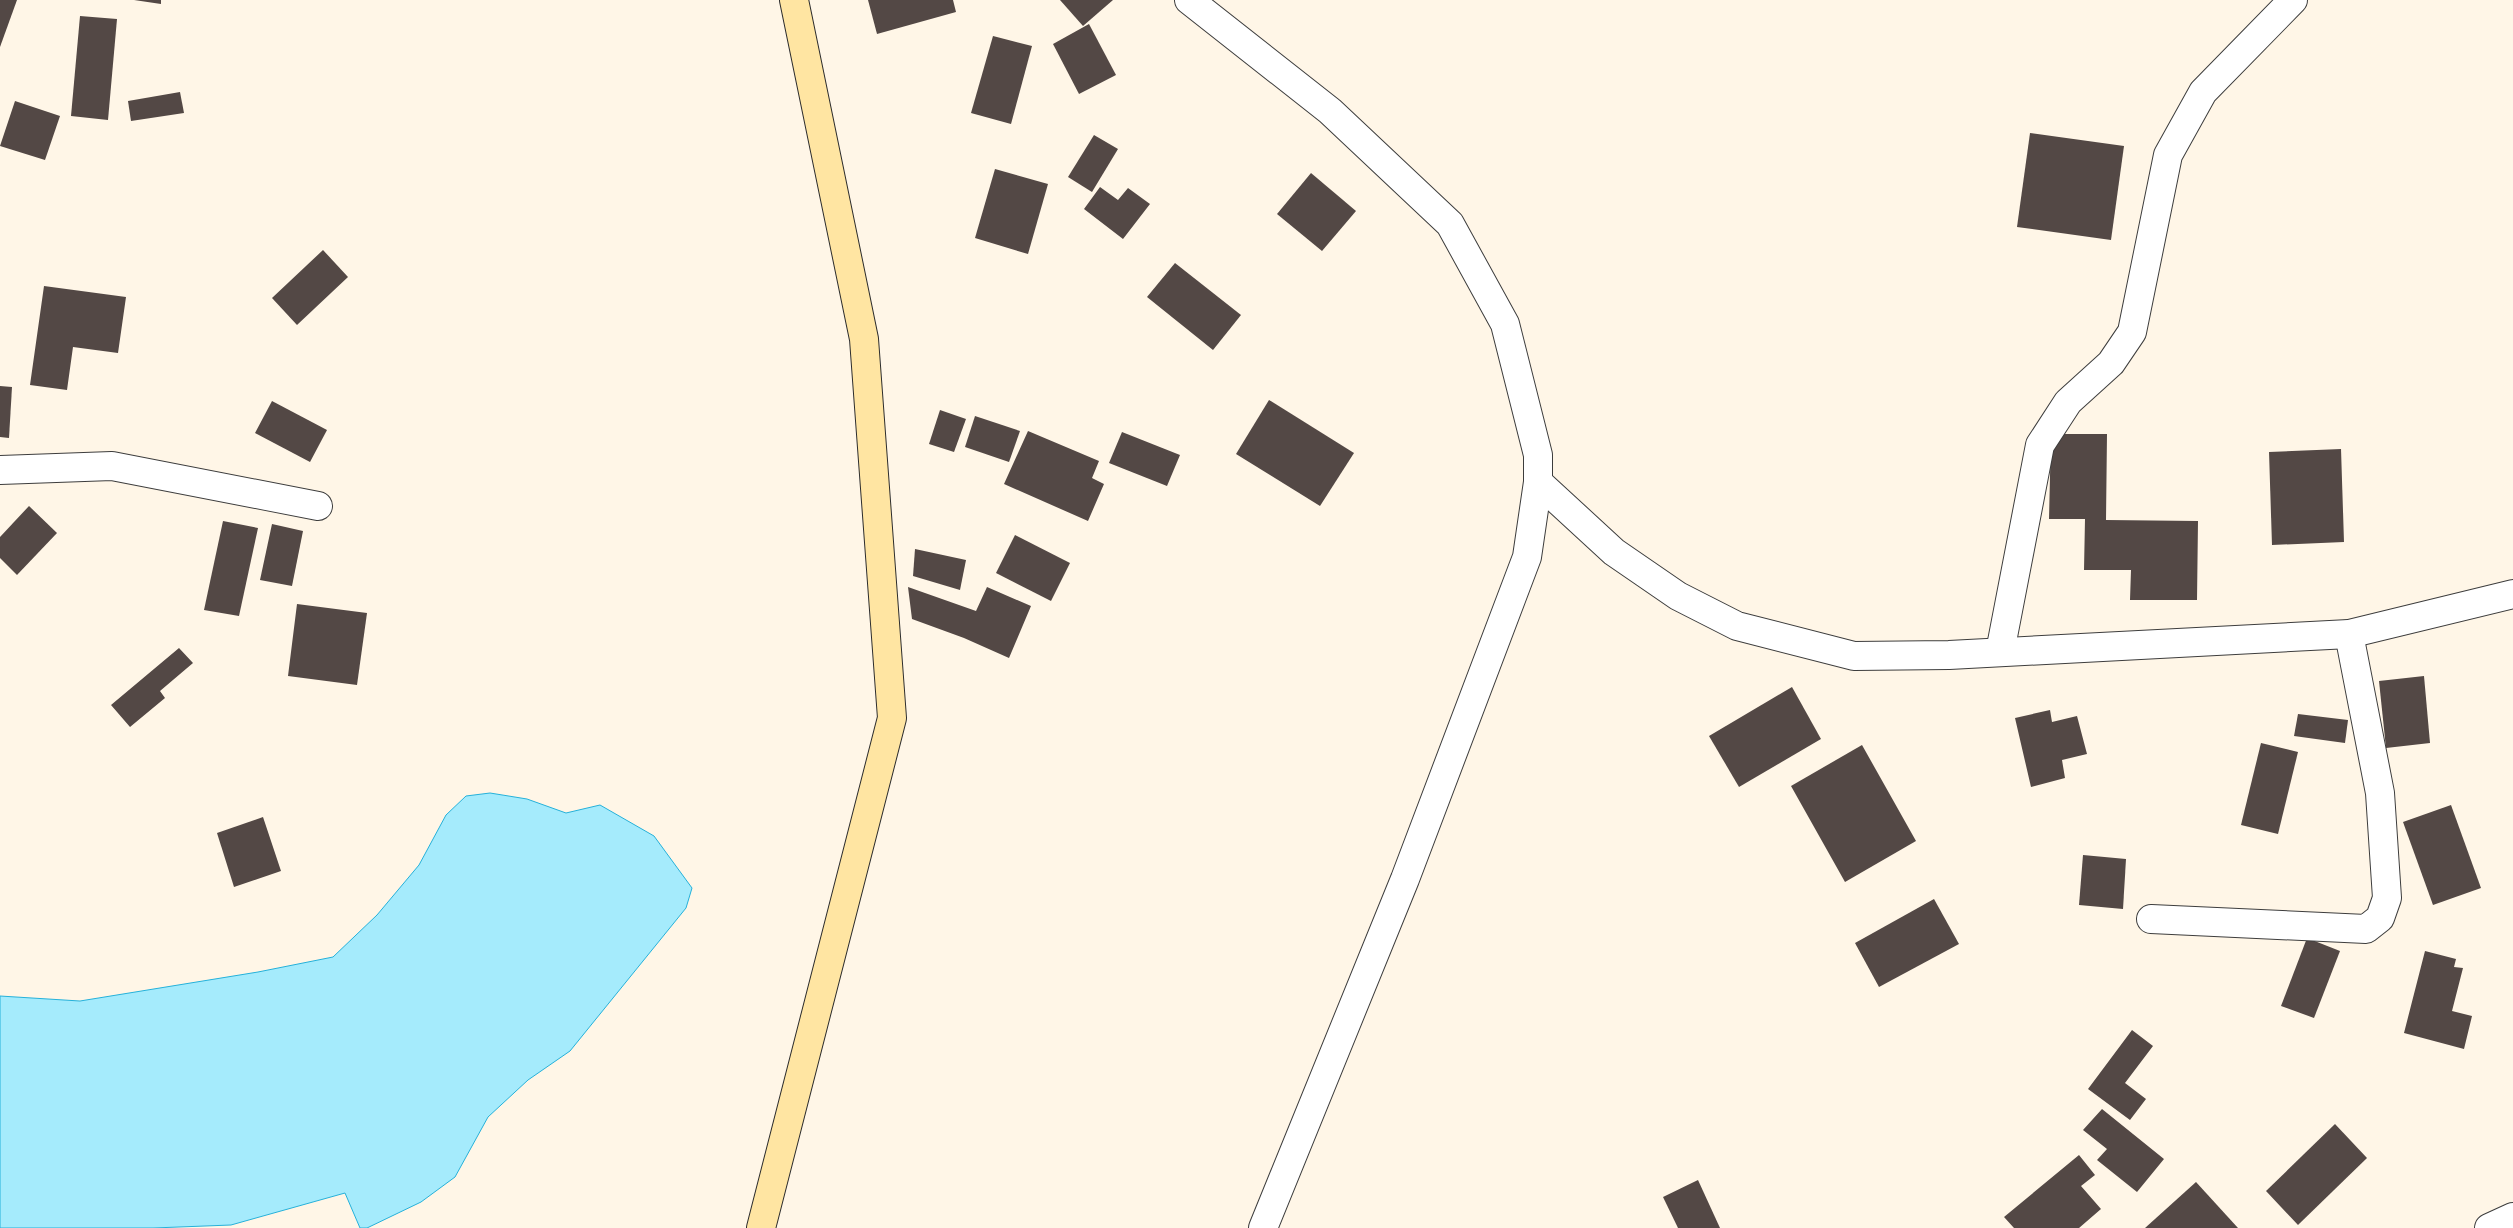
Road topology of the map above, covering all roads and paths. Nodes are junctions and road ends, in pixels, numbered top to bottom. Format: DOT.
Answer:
graph roads {
  1 [pos="794,0"];
  2 [pos="1189,0"];
  3 [pos="2293,0"];
  4 [pos="0,470"];
  5 [pos="1538,482"];
  6 [pos="318,506"];
  7 [pos="2513,594"];
  8 [pos="2349,634"];
  9 [pos="2000,652"];
  10 [pos="2151,919"];
  11 [pos="2513,1217"];
  12 [pos="761,1228"];
  13 [pos="1263,1228"];
  14 [pos="2489,1228"];
  1 -- 12 [label="street"];
  2 -- 5 [label="street"];
  3 -- 9 [label="street"];
  4 -- 6 [label="street"];
  5 -- 9 [label="street"];
  5 -- 13 [label="street"];
  7 -- 8 [label="street"];
  8 -- 9 [label="street"];
  8 -- 10 [label="street"];
  11 -- 14 [label="street"];
}
